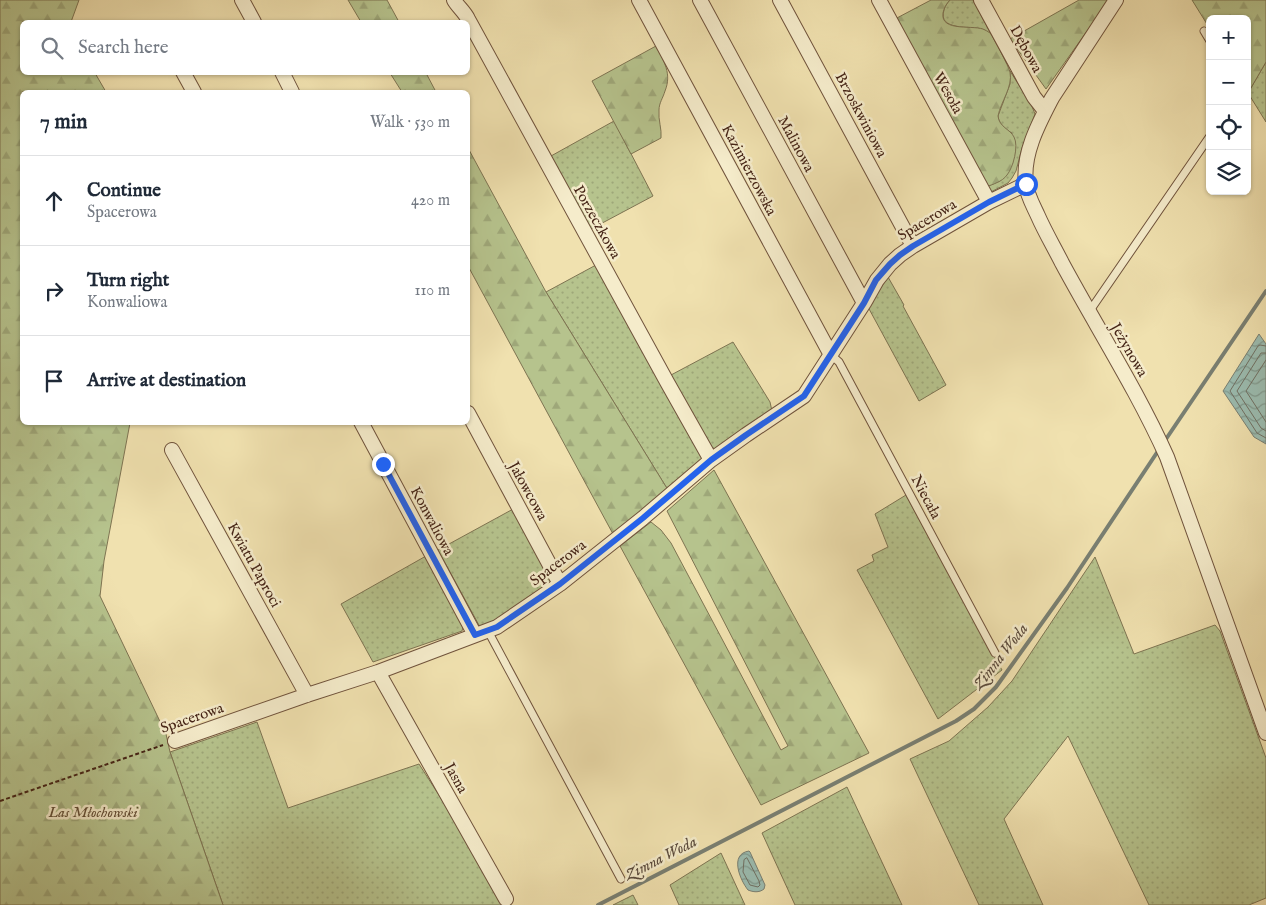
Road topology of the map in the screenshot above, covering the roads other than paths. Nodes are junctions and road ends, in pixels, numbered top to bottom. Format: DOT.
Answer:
graph roads {
  1 [pos="242,0"];
  2 [pos="454,0"];
  3 [pos="639,0"];
  4 [pos="700,0"];
  5 [pos="780,0"];
  6 [pos="879,0"];
  7 [pos="982,0"];
  8 [pos="1116,0"];
  9 [pos="253,20"];
  10 [pos="469,20"];
  11 [pos="470,23"];
  12 [pos="1204,31"];
  13 [pos="1206,34"];
  14 [pos="185,75"];
  15 [pos="284,75"];
  16 [pos="193,90"];
  17 [pos="291,90"];
  18 [pos="1045,111"];
  19 [pos="1206,142"];
  20 [pos="1026,184"];
  21 [pos="989,202"];
  22 [pos="913,246"];
  23 [pos="864,303"];
  24 [pos="1089,312"];
  25 [pos="831,355"];
  26 [pos="470,418"];
  27 [pos="362,425"];
  28 [pos="172,450"];
  29 [pos="711,460"];
  30 [pos="560,584"];
  31 [pos="482,633"];
  32 [pos="995,653"];
  33 [pos="378,672"];
  34 [pos="307,695"];
  35 [pos="1266,733"];
  36 [pos="175,741"];
  37 [pos="621,879"];
  38 [pos="506,899"];
  1 -- 9 [label="street"];
  2 -- 10 [label="street, Porzeczkowa"];
  3 -- 25 [label="street, Kazimierzowska"];
  4 -- 23 [label="street, Malinowa"];
  5 -- 22 [label="street, Brzoskwiniowa"];
  6 -- 21 [label="street, Wesoła"];
  7 -- 18 [label="street, Dębowa"];
  8 -- 18 [label="street, Jeżynowa"];
  11 -- 29 [label="street, Porzeczkowa"];
  12 -- 13 [label="lane"];
  14 -- 16 [label="street"];
  15 -- 17 [label="street"];
  18 -- 20 [label="street, Jeżynowa"];
  19 -- 24 [label="lane"];
  20 -- 21 [label="street, Spacerowa"];
  20 -- 24 [label="street, Jeżynowa"];
  21 -- 22 [label="street, Spacerowa"];
  22 -- 23 [label="street, Spacerowa"];
  23 -- 25 [label="street, Spacerowa"];
  24 -- 35 [label="street, Jeżynowa"];
  25 -- 29 [label="street, Spacerowa"];
  25 -- 32 [label="lane, Niecała"];
  26 -- 30 [label="street, Jałowcowa"];
  27 -- 31 [label="street, Konwaliowa"];
  28 -- 34 [label="street, Kwiatu Paproci"];
  29 -- 30 [label="street, Spacerowa"];
  30 -- 31 [label="street, Spacerowa"];
  31 -- 33 [label="street, Spacerowa"];
  31 -- 37 [label="lane"];
  33 -- 34 [label="street, Spacerowa"];
  33 -- 38 [label="street, Jasna"];
  34 -- 36 [label="street, Spacerowa"];
}
